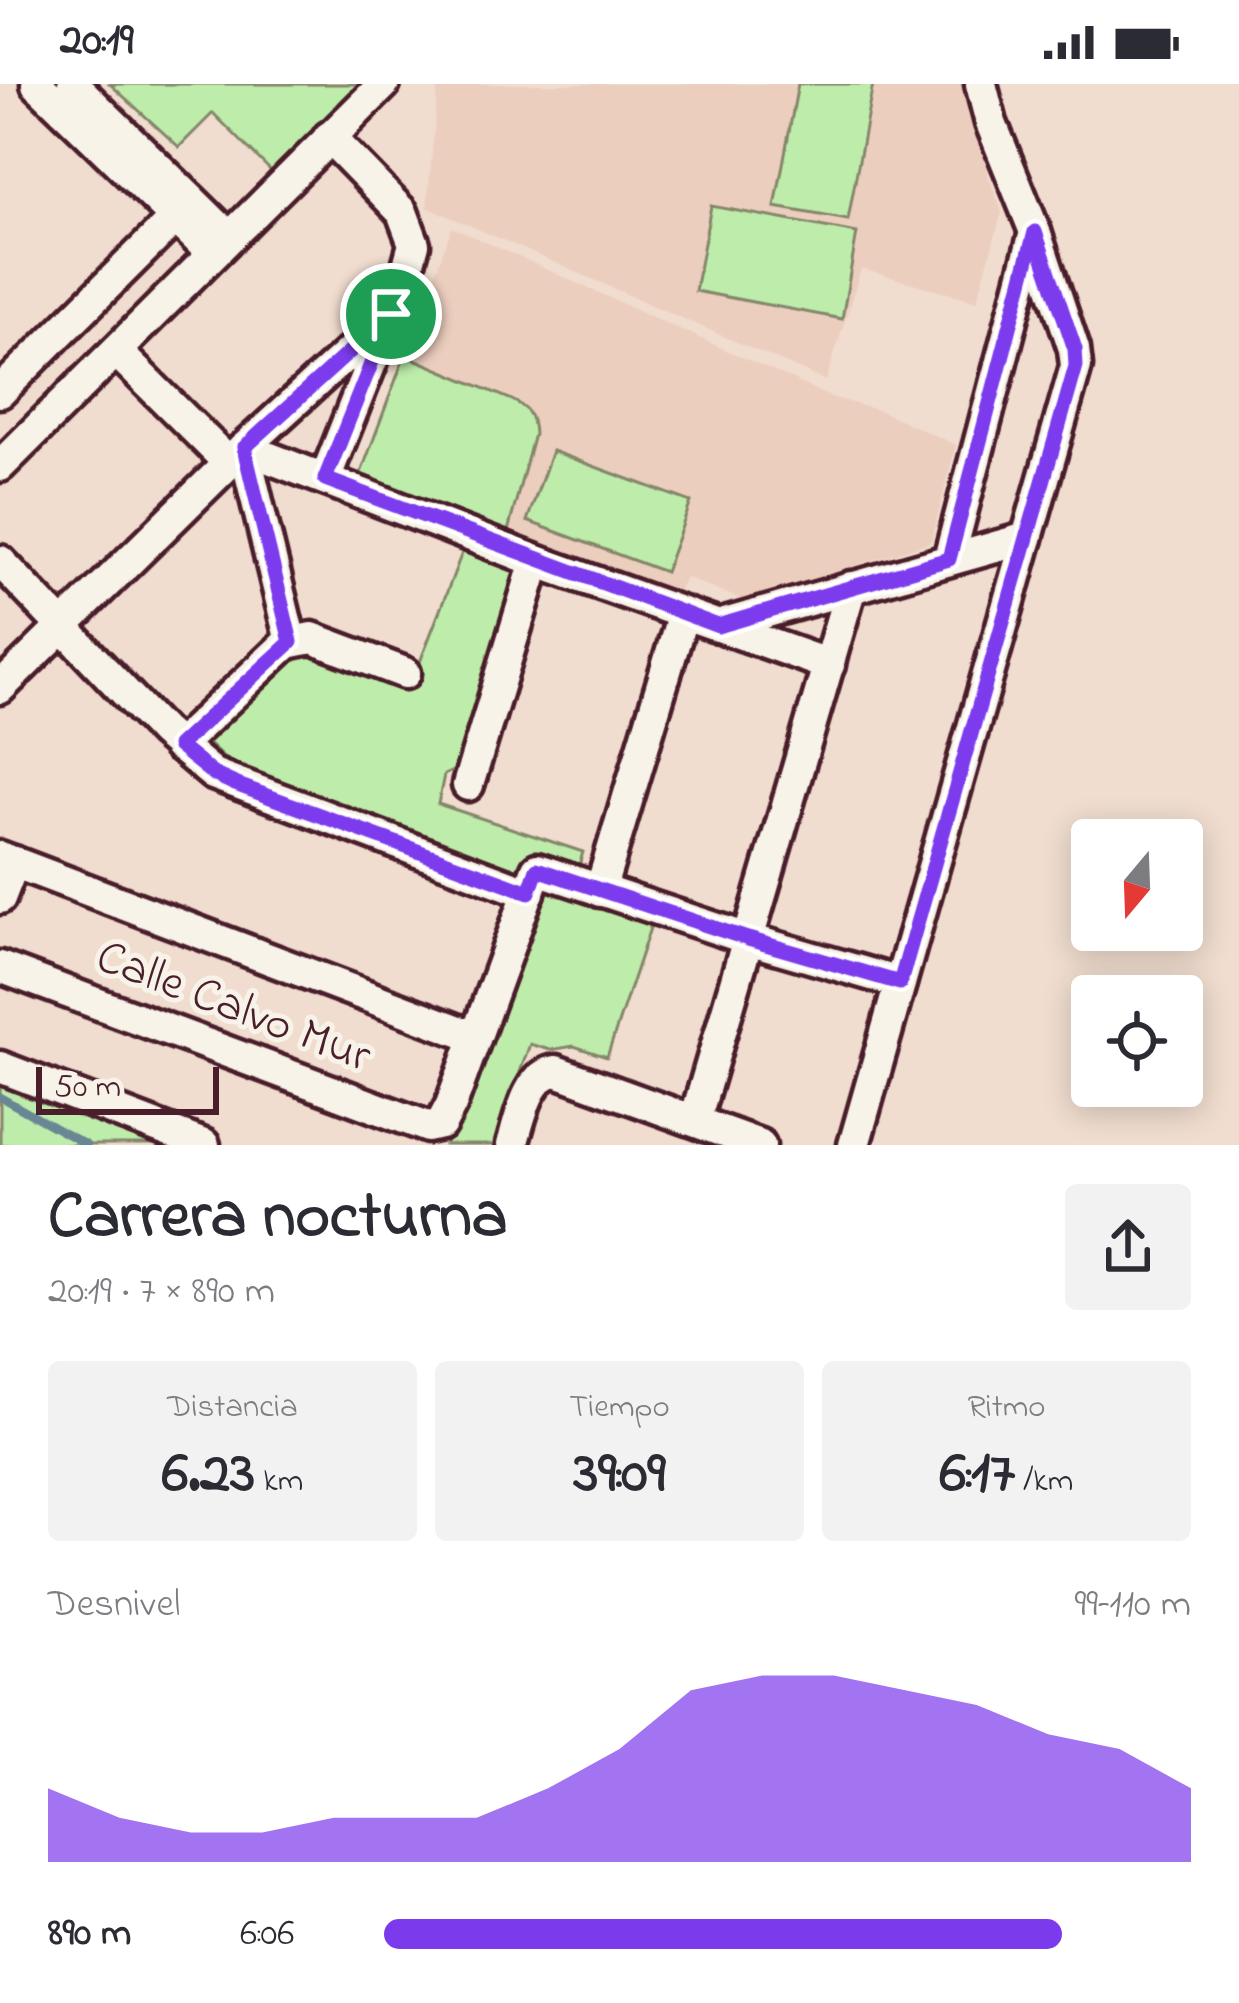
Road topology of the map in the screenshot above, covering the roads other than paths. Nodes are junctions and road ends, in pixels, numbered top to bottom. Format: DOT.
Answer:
graph roads {
  1 [pos="38,84"];
  2 [pos="74,84"];
  3 [pos="383,84"];
  4 [pos="981,84"];
  5 [pos="1006,84"];
  6 [pos="991,123"];
  7 [pos="329,137"];
  8 [pos="183,209"];
  9 [pos="1035,232"];
  10 [pos="220,245"];
  11 [pos="391,314"];
  12 [pos="116,351"];
  13 [pos="0,392"];
  14 [pos="236,456"];
  15 [pos="0,466"];
  16 [pos="325,479"];
  17 [pos="1028,538"];
  18 [pos="949,559"];
  19 [pos="536,560"];
  20 [pos="0,561"];
  21 [pos="850,586"];
  22 [pos="683,614"];
  23 [pos="65,626"];
  24 [pos="718,626"];
  25 [pos="291,642"];
  26 [pos="829,665"];
  27 [pos="405,673"];
  28 [pos="0,688"];
  29 [pos="178,746"];
  30 [pos="468,785"];
  31 [pos="7,860"];
  32 [pos="600,891"];
  33 [pos="529,892"];
  34 [pos="0,898"];
  35 [pos="748,939"];
  36 [pos="0,967"];
  37 [pos="900,983"];
  38 [pos="475,1037"];
  39 [pos="0,1067"];
  40 [pos="694,1120"];
  41 [pos="204,1145"];
  42 [pos="512,1145"];
  43 [pos="760,1145"];
  44 [pos="854,1145"];
  1 -- 8 [label="street"];
  2 -- 8 [label="street"];
  3 -- 7 [label="street"];
  4 -- 6 [label="street"];
  5 -- 6 [label="street"];
  6 -- 9 [label="street"];
  7 -- 10 [label="street"];
  7 -- 11 [label="street"];
  8 -- 10 [label="street"];
  8 -- 13 [label="street"];
  9 -- 17 [label="street"];
  9 -- 18 [label="street"];
  10 -- 12 [label="street"];
  11 -- 14 [label="street"];
  11 -- 16 [label="street"];
  12 -- 14 [label="street"];
  12 -- 15 [label="street"];
  14 -- 16 [label="street"];
  14 -- 23 [label="street"];
  14 -- 25 [label="street"];
  16 -- 19 [label="street"];
  17 -- 18 [label="street"];
  17 -- 37 [label="street"];
  18 -- 21 [label="street"];
  19 -- 22 [label="street"];
  19 -- 30 [label="street"];
  20 -- 23 [label="street"];
  21 -- 24 [label="street"];
  21 -- 26 [label="street"];
  22 -- 24 [label="street"];
  22 -- 32 [label="street"];
  23 -- 28 [label="street"];
  23 -- 29 [label="street"];
  24 -- 26 [label="street"];
  25 -- 27 [label="street"];
  25 -- 29 [label="street"];
  26 -- 35 [label="street"];
  29 -- 33 [label="street"];
  31 -- 34 [label="street"];
  31 -- 38 [label="street"];
  32 -- 33 [label="street"];
  32 -- 35 [label="street"];
  33 -- 38 [label="street"];
  35 -- 37 [label="street"];
  35 -- 40 [label="street"];
  36 -- 38 [label="street, Calle Calvo Mur"];
  37 -- 44 [label="street"];
  39 -- 41 [label="street"];
  40 -- 42 [label="street"];
  40 -- 43 [label="street"];
}
